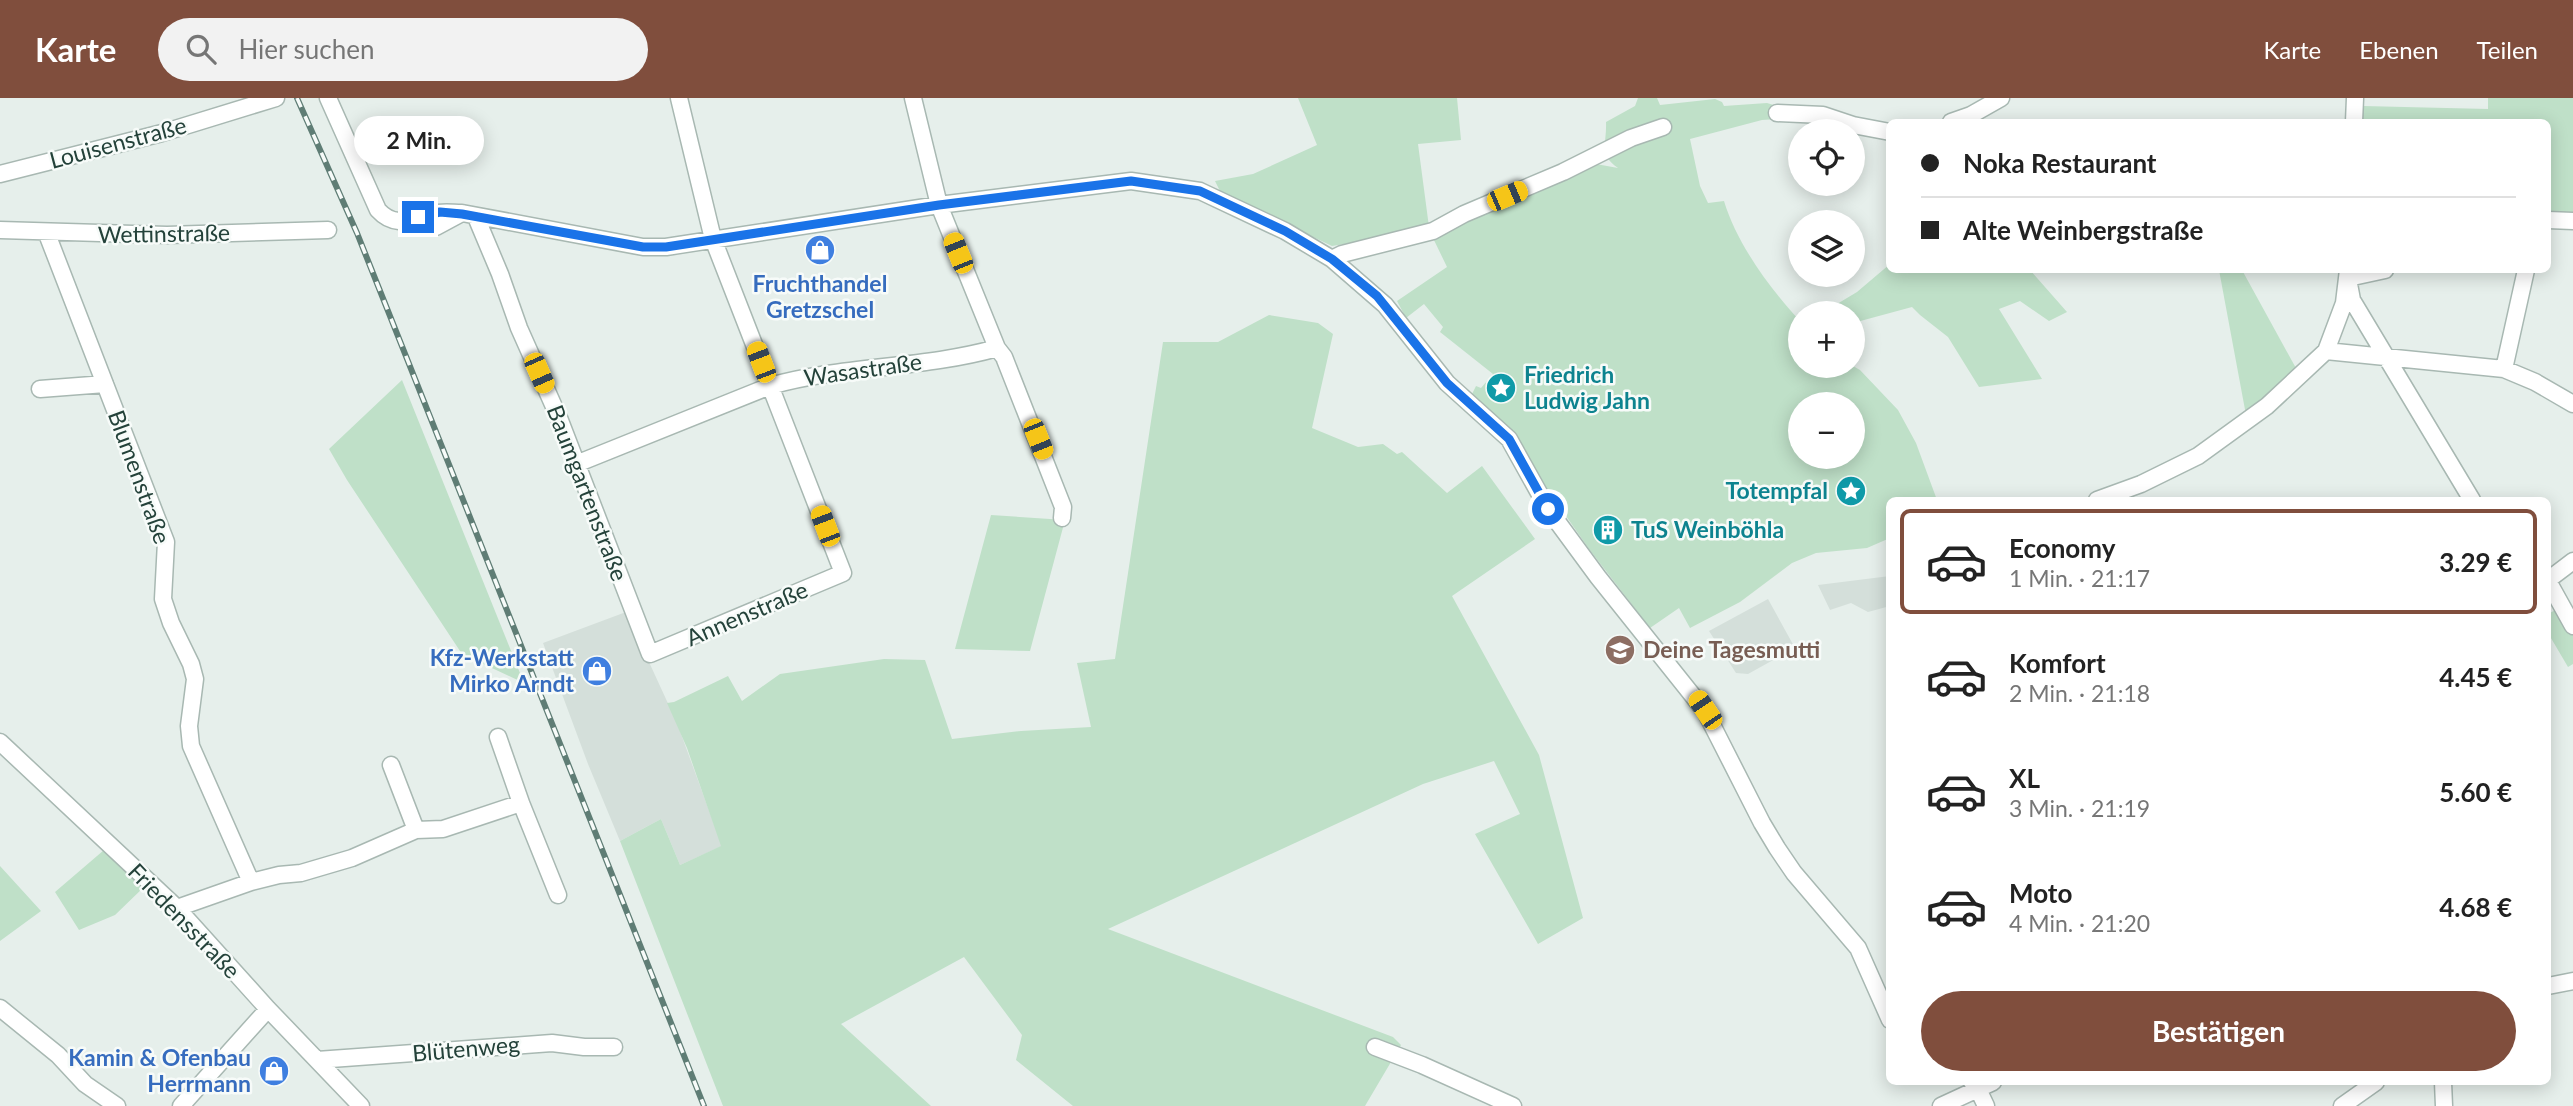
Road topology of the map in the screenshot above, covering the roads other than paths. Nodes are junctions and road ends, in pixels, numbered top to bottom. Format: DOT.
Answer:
graph roads {
  1 [pos="276,98"];
  2 [pos="328,98"];
  3 [pos="679,98"];
  4 [pos="913,98"];
  5 [pos="2356,98"];
  6 [pos="1998,99"];
  7 [pos="1777,113"];
  8 [pos="1960,119"];
  9 [pos="2354,119"];
  10 [pos="1664,127"];
  11 [pos="1886,131"];
  12 [pos="0,174"];
  13 [pos="939,205"];
  14 [pos="469,215"];
  15 [pos="2551,220"];
  16 [pos="2573,221"];
  17 [pos="436,227"];
  18 [pos="0,230"];
  19 [pos="328,230"];
  20 [pos="47,234"];
  21 [pos="713,239"];
  22 [pos="1332,259"];
  23 [pos="2525,273"];
  24 [pos="2348,274"];
  25 [pos="997,348"];
  26 [pos="2326,351"];
  27 [pos="2388,359"];
  28 [pos="2504,369"];
  29 [pos="105,384"];
  30 [pos="770,386"];
  31 [pos="40,389"];
  32 [pos="2573,404"];
  33 [pos="576,464"];
  34 [pos="2104,497"];
  35 [pos="2470,497"];
  36 [pos="1062,518"];
  37 [pos="2573,561"];
  38 [pos="2551,578"];
  39 [pos="2551,586"];
  40 [pos="2573,626"];
  41 [pos="650,654"];
  42 [pos="498,737"];
  43 [pos="0,742"];
  44 [pos="391,765"];
  45 [pos="521,803"];
  46 [pos="416,830"];
  47 [pos="251,881"];
  48 [pos="558,895"];
  49 [pos="177,908"];
  50 [pos="2573,981"];
  51 [pos="2551,985"];
  52 [pos="0,1008"];
  53 [pos="268,1009"];
  54 [pos="1886,1011"];
  55 [pos="614,1047"];
  56 [pos="1375,1047"];
  57 [pos="317,1060"];
  58 [pos="1979,1085"];
  59 [pos="1981,1085"];
  60 [pos="2372,1085"];
  61 [pos="2443,1085"];
  62 [pos="117,1106"];
  63 [pos="181,1106"];
  64 [pos="361,1106"];
  65 [pos="1513,1106"];
  66 [pos="1941,1106"];
  67 [pos="1986,1106"];
  68 [pos="2342,1106"];
  69 [pos="2444,1106"];
  1 -- 12 [label="street, Louisenstraße"];
  2 -- 14 [label="street"];
  3 -- 21 [label="street"];
  4 -- 13 [label="street"];
  5 -- 9 [label="street"];
  6 -- 8 [label="street"];
  7 -- 11 [label="street"];
  10 -- 22 [label="street"];
  13 -- 21 [label="street"];
  13 -- 22 [label="street"];
  13 -- 25 [label="street"];
  14 -- 17 [label="street"];
  14 -- 21 [label="street"];
  14 -- 33 [label="street, Baumgartenstraße"];
  15 -- 16 [label="street"];
  18 -- 20 [label="street, Wettinstraße"];
  19 -- 20 [label="street, Wettinstraße"];
  20 -- 29 [label="street, Blumenstraße"];
  21 -- 30 [label="street"];
  22 -- 54 [label="street"];
  23 -- 28 [label="street"];
  24 -- 26 [label="street"];
  24 -- 27 [label="street"];
  25 -- 30 [label="street, Wasastraße"];
  25 -- 36 [label="street"];
  26 -- 27 [label="street"];
  26 -- 34 [label="street"];
  27 -- 28 [label="street"];
  27 -- 35 [label="street"];
  28 -- 32 [label="street"];
  29 -- 31 [label="street"];
  29 -- 47 [label="street, Blumenstraße"];
  30 -- 33 [label="street, Wasastraße"];
  30 -- 41 [label="street, Annenstraße"];
  33 -- 41 [label="street, Baumgartenstraße"];
  37 -- 38 [label="street"];
  39 -- 40 [label="street"];
  42 -- 45 [label="street"];
  43 -- 49 [label="street, Friedensstraße"];
  44 -- 46 [label="street"];
  45 -- 46 [label="street"];
  45 -- 48 [label="street"];
  46 -- 47 [label="street"];
  47 -- 49 [label="street"];
  49 -- 53 [label="street, Friedensstraße"];
  50 -- 51 [label="street"];
  52 -- 62 [label="street"];
  53 -- 57 [label="street, Friedensstraße"];
  53 -- 63 [label="street"];
  55 -- 57 [label="street, Blütenweg"];
  56 -- 65 [label="street"];
  57 -- 64 [label="street, Friedensstraße"];
  58 -- 66 [label="street"];
  59 -- 67 [label="street"];
  60 -- 68 [label="street"];
  61 -- 69 [label="street"];
}
